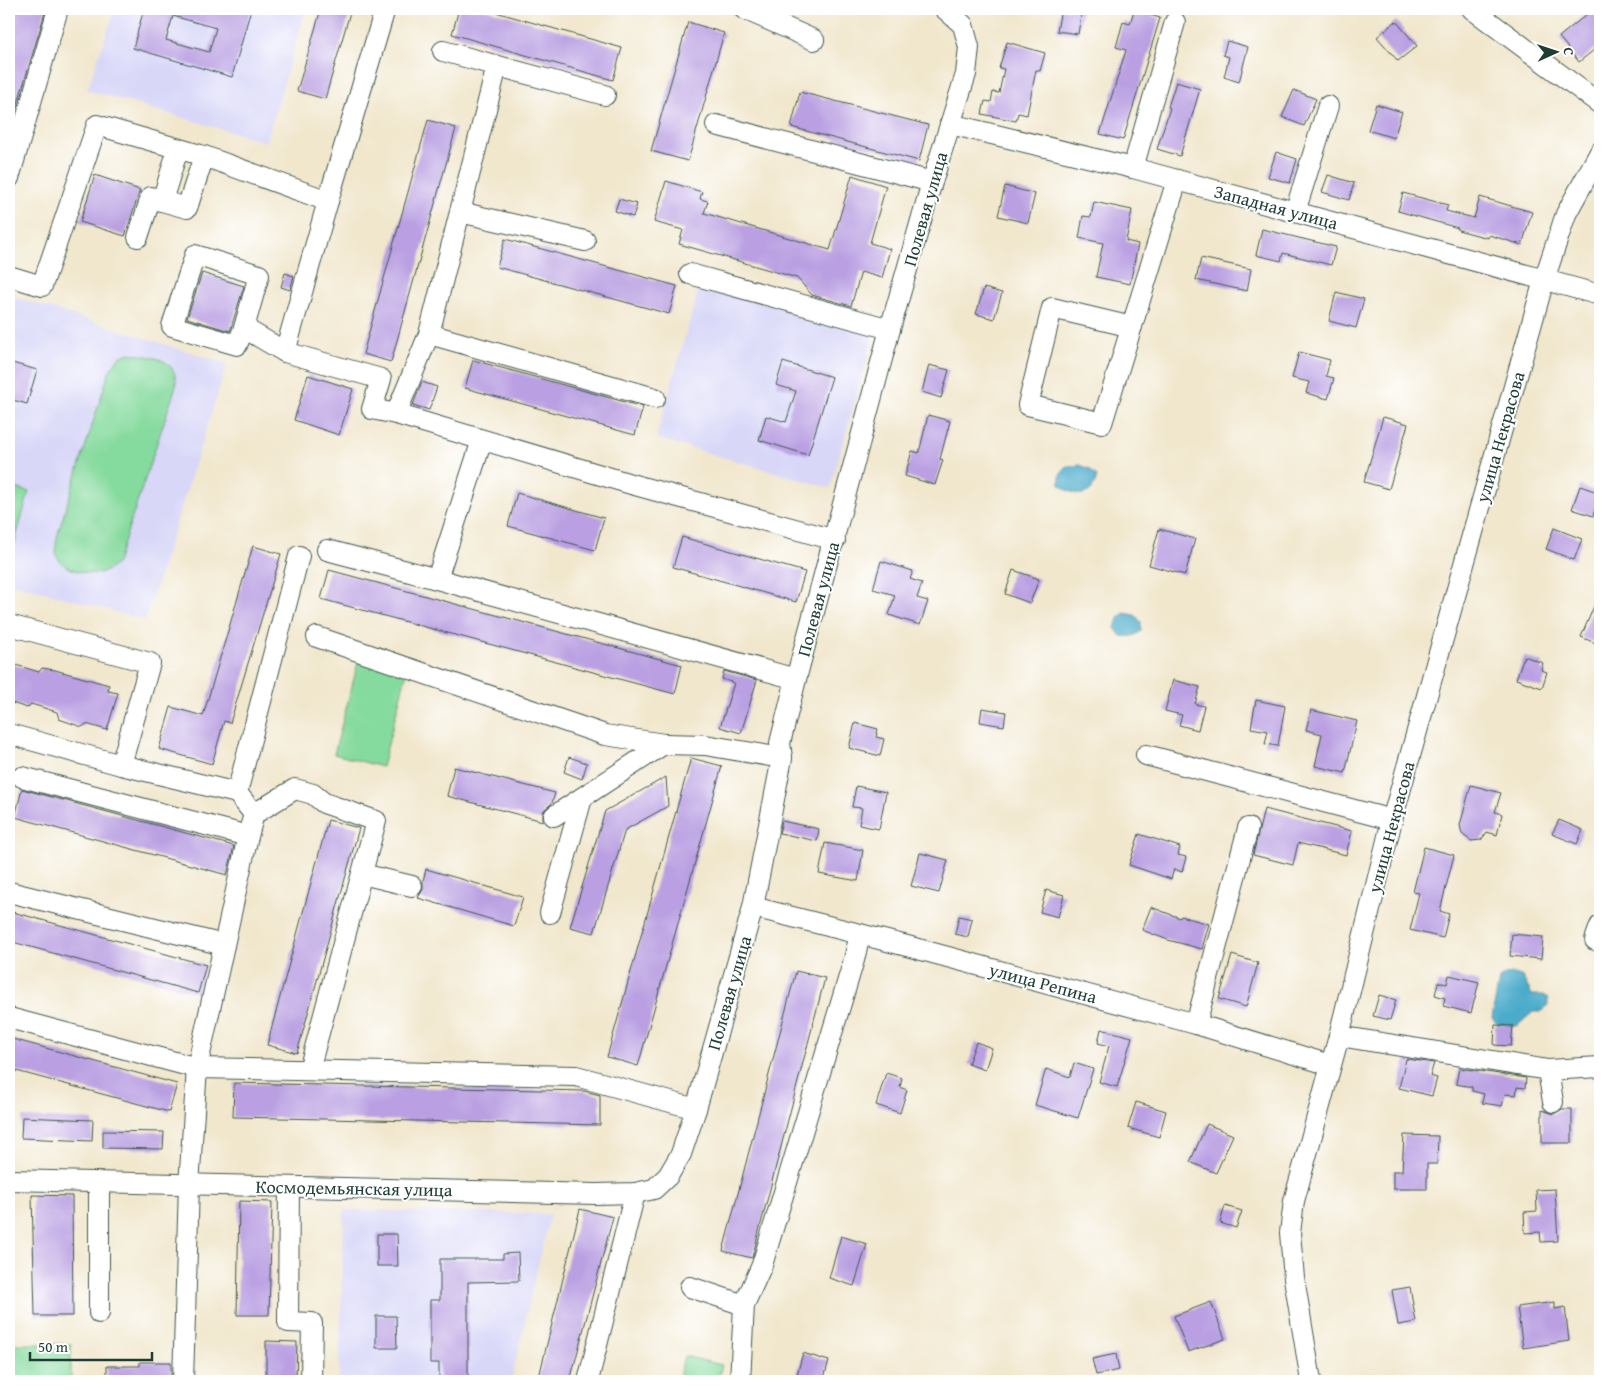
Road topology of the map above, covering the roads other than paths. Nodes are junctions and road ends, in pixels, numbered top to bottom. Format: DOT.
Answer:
graph roads {
  1 [pos="58,9"];
  2 [pos="385,9"];
  3 [pos="744,9"];
  4 [pos="945,9"];
  5 [pos="1472,9"];
  6 [pos="1175,22"];
  7 [pos="814,40"];
  8 [pos="443,51"];
  9 [pos="497,66"];
  10 [pos="606,95"];
  11 [pos="1600,104"];
  12 [pos="1328,106"];
  13 [pos="950,124"];
  14 [pos="716,125"];
  15 [pos="178,149"];
  16 [pos="1600,152"];
  17 [pos="204,156"];
  18 [pos="1133,168"];
  19 [pos="9,178"];
  20 [pos="1177,180"];
  21 [pos="932,182"];
  22 [pos="162,201"];
  23 [pos="328,201"];
  24 [pos="460,212"];
  25 [pos="1295,212"];
  26 [pos="138,237"];
  27 [pos="585,242"];
  28 [pos="690,274"];
  29 [pos="9,276"];
  30 [pos="1544,280"];
  31 [pos="1600,295"];
  32 [pos="1132,327"];
  33 [pos="244,328"];
  34 [pos="890,329"];
  35 [pos="429,334"];
  36 [pos="285,352"];
  37 [pos="655,398"];
  38 [pos="396,414"];
  39 [pos="482,440"];
  40 [pos="835,540"];
  41 [pos="327,550"];
  42 [pos="299,556"];
  43 [pos="437,579"];
  44 [pos="9,625"];
  45 [pos="317,637"];
  46 [pos="796,678"];
  47 [pos="9,734"];
  48 [pos="664,744"];
  49 [pos="1146,755"];
  50 [pos="782,758"];
  51 [pos="121,765"];
  52 [pos="22,777"];
  53 [pos="237,793"];
  54 [pos="582,798"];
  55 [pos="254,814"];
  56 [pos="554,816"];
  57 [pos="1392,820"];
  58 [pos="1248,828"];
  59 [pos="248,836"];
  60 [pos="362,874"];
  61 [pos="412,886"];
  62 [pos="9,892"];
  63 [pos="753,908"];
  64 [pos="550,913"];
  65 [pos="860,934"];
  66 [pos="224,945"];
  67 [pos="9,1018"];
  68 [pos="1196,1024"];
  69 [pos="1339,1036"];
  70 [pos="1330,1065"];
  71 [pos="1600,1067"];
  72 [pos="197,1068"];
  73 [pos="308,1070"];
  74 [pos="1548,1070"];
  75 [pos="1553,1102"];
  76 [pos="696,1109"];
  77 [pos="681,1154"];
  78 [pos="9,1180"];
  79 [pos="99,1183"];
  80 [pos="189,1185"];
  81 [pos="289,1187"];
  82 [pos="635,1193"];
  83 [pos="690,1287"];
  84 [pos="744,1305"];
  85 [pos="99,1313"];
  86 [pos="183,1381"];
  87 [pos="311,1381"];
  88 [pos="588,1381"];
  89 [pos="740,1381"];
  90 [pos="1311,1381"];
  1 -- 19 [label="street"];
  2 -- 23 [label="street"];
  3 -- 7 [label="street"];
  4 -- 13 [label="street, Полевая улица"];
  5 -- 11 [label="street"];
  6 -- 18 [label="street"];
  8 -- 9 [label="street"];
  9 -- 10 [label="street"];
  9 -- 24 [label="street"];
  12 -- 25 [label="street"];
  13 -- 18 [label="street, Западная улица"];
  13 -- 21 [label="street, Полевая улица"];
  14 -- 21 [label="street"];
  15 -- 17 [label="street"];
  15 -- 22 [label="street"];
  15 -- 29 [label="street"];
  16 -- 30 [label="street, улица Некрасова"];
  17 -- 22 [label="street"];
  17 -- 23 [label="street"];
  18 -- 20 [label="street, Западная улица"];
  20 -- 25 [label="street, Западная улица"];
  20 -- 32 [label="street"];
  21 -- 34 [label="street, Полевая улица"];
  22 -- 26 [label="street"];
  23 -- 36 [label="street"];
  24 -- 27 [label="street"];
  24 -- 35 [label="street"];
  25 -- 30 [label="street, Западная улица"];
  28 -- 34 [label="street"];
  30 -- 31 [label="street, Западная улица"];
  30 -- 57 [label="street, улица Некрасова"];
  32 -- 32 [label="street"];
  33 -- 33 [label="street"];
  33 -- 36 [label="street"];
  34 -- 40 [label="street, Полевая улица"];
  35 -- 37 [label="street"];
  35 -- 38 [label="street"];
  36 -- 38 [label="street"];
  38 -- 39 [label="street"];
  39 -- 40 [label="street"];
  39 -- 43 [label="street"];
  40 -- 46 [label="street, Полевая улица"];
  41 -- 43 [label="street"];
  42 -- 53 [label="street"];
  43 -- 46 [label="street"];
  44 -- 51 [label="street"];
  45 -- 48 [label="street"];
  46 -- 50 [label="street, Полевая улица"];
  47 -- 51 [label="street"];
  48 -- 50 [label="street"];
  48 -- 54 [label="street"];
  49 -- 57 [label="street"];
  50 -- 63 [label="street, Полевая улица"];
  51 -- 53 [label="street"];
  52 -- 59 [label="street"];
  53 -- 55 [label="street"];
  54 -- 56 [label="street"];
  54 -- 64 [label="street"];
  55 -- 59 [label="street"];
  55 -- 60 [label="street"];
  57 -- 69 [label="street, улица Некрасова"];
  58 -- 68 [label="street"];
  59 -- 66 [label="street"];
  60 -- 61 [label="street"];
  60 -- 73 [label="street"];
  62 -- 66 [label="street"];
  63 -- 65 [label="street, улица Репина"];
  63 -- 76 [label="street, Полевая улица"];
  65 -- 68 [label="street, улица Репина"];
  65 -- 84 [label="street"];
  66 -- 72 [label="street"];
  67 -- 72 [label="street"];
  68 -- 70 [label="street, улица Репина"];
  69 -- 70 [label="street, улица Некрасова"];
  69 -- 74 [label="street"];
  70 -- 90 [label="street, улица Некрасова"];
  71 -- 74 [label="street"];
  72 -- 73 [label="street"];
  72 -- 80 [label="street"];
  73 -- 76 [label="street"];
  74 -- 75 [label="street"];
  76 -- 77 [label="street, Полевая улица"];
  77 -- 82 [label="street, Космодемьянская улица"];
  78 -- 79 [label="street, Космодемьянская улица"];
  79 -- 80 [label="street, Космодемьянская улица"];
  79 -- 85 [label="street"];
  80 -- 81 [label="street, Космодемьянская улица"];
  80 -- 86 [label="street"];
  81 -- 82 [label="street, Космодемьянская улица"];
  81 -- 87 [label="street"];
  82 -- 88 [label="street"];
  83 -- 84 [label="street"];
  84 -- 89 [label="street"];
}
